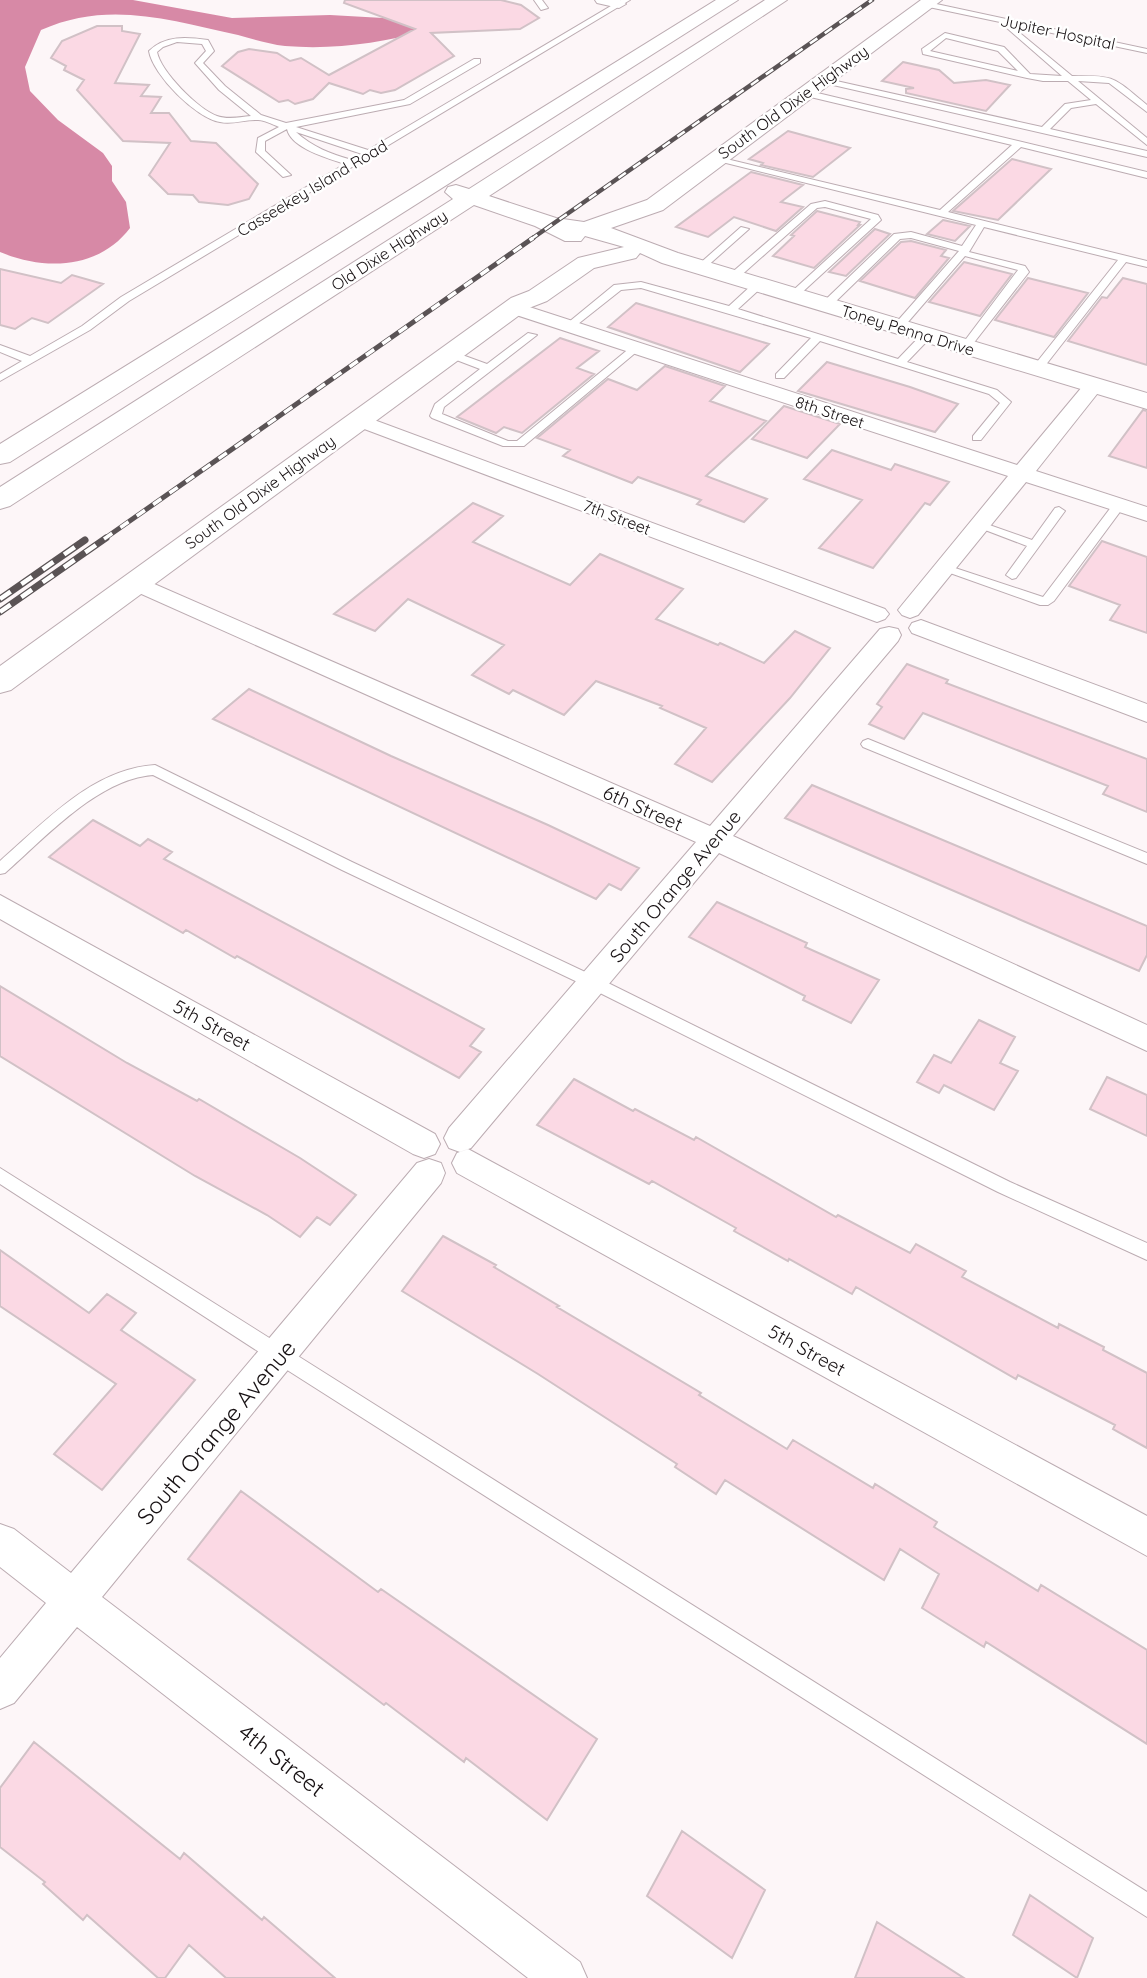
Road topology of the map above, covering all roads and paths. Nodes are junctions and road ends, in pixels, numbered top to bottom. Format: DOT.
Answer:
graph roads {
  1 [pos="538,0"];
  2 [pos="602,0"];
  3 [pos="729,0"];
  4 [pos="778,0"];
  5 [pos="623,2"];
  6 [pos="930,2"];
  7 [pos="544,8"];
  8 [pos="995,18"];
  9 [pos="1147,51"];
  10 [pos="477,61"];
  11 [pos="1027,76"];
  12 [pos="1071,79"];
  13 [pos="823,80"];
  14 [pos="805,93"];
  15 [pos="1098,102"];
  16 [pos="1147,109"];
  17 [pos="258,117"];
  18 [pos="286,126"];
  19 [pos="1043,131"];
  20 [pos="1147,142"];
  21 [pos="1018,144"];
  22 [pos="369,153"];
  23 [pos="1147,154"];
  24 [pos="717,158"];
  25 [pos="352,163"];
  26 [pos="286,175"];
  27 [pos="1147,175"];
  28 [pos="430,184"];
  29 [pos="471,197"];
  30 [pos="655,205"];
  31 [pos="942,213"];
  32 [pos="982,223"];
  33 [pos="744,229"];
  34 [pos="591,236"];
  35 [pos="625,245"];
  36 [pos="964,251"];
  37 [pos="1124,258"];
  38 [pos="1147,264"];
  39 [pos="701,267"];
  40 [pos="733,277"];
  41 [pos="758,285"];
  42 [pos="793,295"];
  43 [pos="826,305"];
  44 [pos="517,306"];
  45 [pos="731,310"];
  46 [pos="569,326"];
  47 [pos="898,327"];
  48 [pos="532,335"];
  49 [pos="926,336"];
  50 [pos="817,338"];
  51 [pos="965,347"];
  52 [pos="0,348"];
  53 [pos="635,349"];
  54 [pos="450,354"];
  55 [pos="29,360"];
  56 [pos="900,363"];
  57 [pos="487,368"];
  58 [pos="1037,369"];
  59 [pos="780,376"];
  60 [pos="0,378"];
  61 [pos="1094,385"];
  62 [pos="1147,401"];
  63 [pos="358,420"];
  64 [pos="976,438"];
  65 [pos="0,456"];
  66 [pos="1021,473"];
  67 [pos="0,500"];
  68 [pos="1119,505"];
  69 [pos="1059,512"];
  70 [pos="1147,514"];
  71 [pos="978,525"];
  72 [pos="1034,545"];
  73 [pos="942,568"];
  74 [pos="1012,575"];
  75 [pos="136,583"];
  76 [pos="915,619"];
  77 [pos="883,624"];
  78 [pos="0,682"];
  79 [pos="1147,713"];
  80 [pos="868,744"];
  81 [pos="714,839"];
  82 [pos="1147,859"];
  83 [pos="0,869"];
  84 [pos="0,906"];
  85 [pos="594,983"];
  86 [pos="1147,1039"];
  87 [pos="464,1151"];
  88 [pos="427,1158"];
  89 [pos="0,1174"];
  90 [pos="1147,1252"];
  91 [pos="280,1355"];
  92 [pos="1147,1538"];
  93 [pos="0,1543"];
  94 [pos="75,1599"];
  95 [pos="0,1689"];
  96 [pos="1147,1905"];
  97 [pos="564,1978"];
  1 -- 7 [label="lane"];
  2 -- 5 [label="street"];
  3 -- 28 [label="street, Old Dixie Highway"];
  4 -- 29 [label="street, Old Dixie Highway"];
  5 -- 22 [label="lane, Casseekey Island Road"];
  6 -- 8 [label="lane, Jupiter Hospital"];
  6 -- 13 [label="street, South Old Dixie Highway"];
  8 -- 9 [label="lane, Jupiter Hospital"];
  8 -- 12 [label="lane"];
  10 -- 18 [label="lane"];
  11 -- 11 [label="lane"];
  11 -- 12 [label="lane"];
  12 -- 15 [label="lane"];
  12 -- 16 [label="lane"];
  13 -- 14 [label="street, South Old Dixie Highway"];
  13 -- 19 [label="lane"];
  14 -- 21 [label="lane"];
  14 -- 24 [label="street, South Old Dixie Highway"];
  15 -- 19 [label="lane"];
  15 -- 20 [label="lane"];
  17 -- 17 [label="lane"];
  17 -- 18 [label="lane"];
  18 -- 22 [label="lane"];
  18 -- 25 [label="lane"];
  18 -- 26 [label="lane"];
  19 -- 23 [label="lane"];
  21 -- 27 [label="lane"];
  21 -- 31 [label="lane"];
  22 -- 25 [label="lane, Casseekey Island Road"];
  24 -- 30 [label="street, South Old Dixie Highway"];
  24 -- 31 [label="lane"];
  25 -- 55 [label="lane, Casseekey Island Road"];
  28 -- 29 [label="street, Toney Penna Drive"];
  28 -- 65 [label="street, Old Dixie Highway"];
  29 -- 34 [label="street, Toney Penna Drive"];
  29 -- 67 [label="street, Old Dixie Highway"];
  30 -- 34 [label="street, South Old Dixie Highway"];
  30 -- 35 [label="street, South Old Dixie Highway"];
  31 -- 32 [label="lane"];
  32 -- 36 [label="lane"];
  32 -- 37 [label="lane"];
  33 -- 39 [label="lane"];
  34 -- 35 [label="street, Toney Penna Drive"];
  34 -- 44 [label="street, South Old Dixie Highway"];
  35 -- 39 [label="street, Toney Penna Drive"];
  35 -- 44 [label="street, South Old Dixie Highway"];
  36 -- 43 [label="lane"];
  36 -- 47 [label="lane"];
  36 -- 51 [label="lane"];
  37 -- 38 [label="lane"];
  37 -- 58 [label="lane"];
  39 -- 40 [label="street, Toney Penna Drive"];
  40 -- 41 [label="street, Toney Penna Drive"];
  40 -- 42 [label="lane"];
  41 -- 42 [label="street, Toney Penna Drive"];
  41 -- 45 [label="lane"];
  42 -- 43 [label="street, Toney Penna Drive"];
  43 -- 47 [label="street, Toney Penna Drive"];
  44 -- 46 [label="street, 8th Street"];
  44 -- 54 [label="street, South Old Dixie Highway"];
  45 -- 46 [label="lane"];
  45 -- 50 [label="lane"];
  46 -- 53 [label="street, 8th Street"];
  47 -- 49 [label="street, Toney Penna Drive"];
  48 -- 57 [label="lane"];
  49 -- 51 [label="street, Toney Penna Drive"];
  49 -- 56 [label="lane"];
  50 -- 56 [label="lane"];
  50 -- 59 [label="lane"];
  51 -- 58 [label="street, Toney Penna Drive"];
  52 -- 55 [label="lane"];
  53 -- 57 [label="lane"];
  53 -- 66 [label="street, 8th Street"];
  54 -- 57 [label="lane"];
  54 -- 63 [label="street, South Old Dixie Highway"];
  55 -- 60 [label="lane, Casseekey Island Road"];
  56 -- 64 [label="lane"];
  58 -- 61 [label="street, Toney Penna Drive"];
  61 -- 62 [label="street, Toney Penna Drive"];
  61 -- 66 [label="street"];
  63 -- 75 [label="street, South Old Dixie Highway"];
  63 -- 77 [label="street, 7th Street"];
  66 -- 68 [label="street, 8th Street"];
  66 -- 71 [label="street"];
  68 -- 70 [label="street, 8th Street"];
  68 -- 73 [label="lane"];
  69 -- 72 [label="lane"];
  71 -- 72 [label="lane"];
  71 -- 73 [label="street"];
  72 -- 74 [label="lane"];
  73 -- 76 [label="street"];
  75 -- 78 [label="street, South Old Dixie Highway"];
  75 -- 81 [label="street, 6th Street"];
  76 -- 77 [label="street"];
  76 -- 79 [label="street"];
  77 -- 81 [label="street, South Orange Avenue"];
  80 -- 82 [label="lane"];
  81 -- 85 [label="street, South Orange Avenue"];
  81 -- 86 [label="street, 6th Street"];
  83 -- 85 [label="lane"];
  84 -- 88 [label="street, 5th Street"];
  85 -- 87 [label="street, South Orange Avenue"];
  85 -- 90 [label="lane"];
  87 -- 88 [label="street"];
  87 -- 92 [label="street, 5th Street"];
  88 -- 91 [label="street, South Orange Avenue"];
  89 -- 91 [label="lane"];
  91 -- 94 [label="street, South Orange Avenue"];
  91 -- 96 [label="lane"];
  93 -- 94 [label="street, 4th Street"];
  94 -- 95 [label="street, South Orange Avenue"];
  94 -- 97 [label="street, 4th Street"];
}
